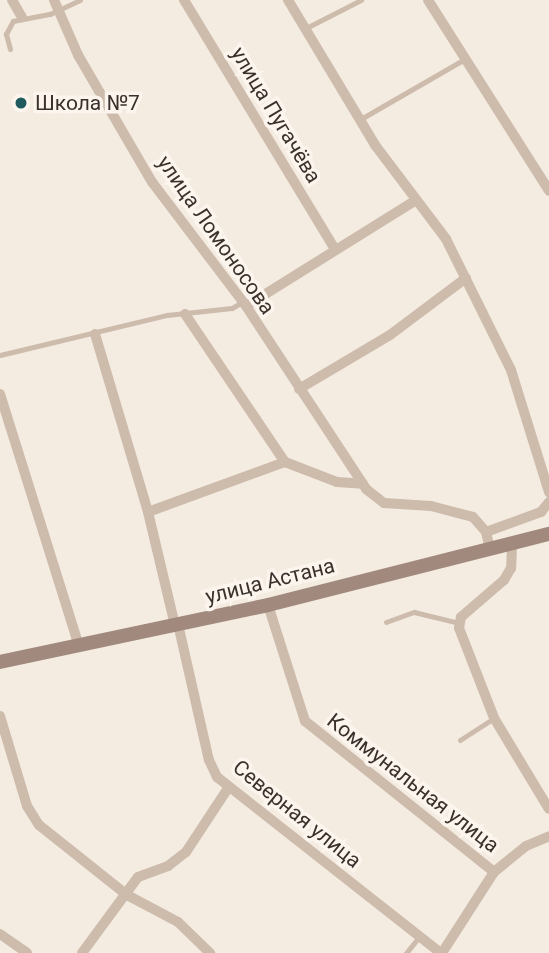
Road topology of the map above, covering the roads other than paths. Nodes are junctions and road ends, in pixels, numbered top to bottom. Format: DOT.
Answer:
graph roads {
  1 [pos="12,0"];
  2 [pos="80,0"];
  3 [pos="184,0"];
  4 [pos="288,0"];
  5 [pos="361,0"];
  6 [pos="428,0"];
  7 [pos="56,5"];
  8 [pos="22,17"];
  9 [pos="306,28"];
  10 [pos="10,49"];
  11 [pos="463,60"];
  12 [pos="359,120"];
  13 [pos="549,191"];
  14 [pos="416,200"];
  15 [pos="335,249"];
  16 [pos="466,278"];
  17 [pos="244,304"];
  18 [pos="186,314"];
  19 [pos="95,334"];
  20 [pos="0,355"];
  21 [pos="299,389"];
  22 [pos="0,394"];
  23 [pos="285,461"];
  24 [pos="363,484"];
  25 [pos="549,492"];
  26 [pos="549,502"];
  27 [pos="148,512"];
  28 [pos="486,531"];
  29 [pos="549,534"];
  30 [pos="512,545"];
  31 [pos="490,550"];
  32 [pos="268,605"];
  33 [pos="386,622"];
  34 [pos="459,623"];
  35 [pos="176,625"];
  36 [pos="79,646"];
  37 [pos="0,662"];
  38 [pos="0,716"];
  39 [pos="494,718"];
  40 [pos="460,740"];
  41 [pos="228,788"];
  42 [pos="549,809"];
  43 [pos="549,836"];
  44 [pos="494,872"];
  45 [pos="127,895"];
  46 [pos="0,934"];
  47 [pos="420,936"];
  48 [pos="27,953"];
  49 [pos="82,953"];
  50 [pos="210,953"];
  51 [pos="405,953"];
  52 [pos="442,953"];
  1 -- 8 [label="street"];
  2 -- 7 [label="lane"];
  3 -- 15 [label="street, улица Пугачёва"];
  4 -- 9 [label="street"];
  5 -- 9 [label="lane"];
  6 -- 11 [label="street"];
  7 -- 8 [label="lane"];
  7 -- 17 [label="street, улица Ломоносова"];
  8 -- 10 [label="lane"];
  9 -- 12 [label="street"];
  11 -- 12 [label="lane"];
  11 -- 13 [label="street"];
  12 -- 14 [label="street"];
  14 -- 15 [label="street"];
  14 -- 16 [label="street"];
  15 -- 17 [label="street"];
  16 -- 21 [label="street"];
  16 -- 25 [label="street"];
  17 -- 18 [label="lane"];
  17 -- 21 [label="street, улица Ломоносова"];
  18 -- 19 [label="lane"];
  18 -- 23 [label="street"];
  19 -- 20 [label="lane"];
  19 -- 27 [label="street, Северная улица"];
  21 -- 24 [label="street, улица Ломоносова"];
  22 -- 36 [label="street"];
  23 -- 24 [label="street, улица Ломоносова"];
  23 -- 27 [label="street"];
  24 -- 28 [label="street, улица Ломоносова"];
  26 -- 28 [label="street"];
  27 -- 35 [label="street, Северная улица"];
  28 -- 31 [label="street"];
  29 -- 30 [label="street, улица Астана"];
  30 -- 31 [label="street, улица Астана"];
  30 -- 34 [label="street"];
  31 -- 32 [label="street, улица Астана"];
  32 -- 35 [label="street, улица Астана"];
  32 -- 44 [label="street, Коммунальная улица"];
  33 -- 34 [label="lane"];
  34 -- 39 [label="street"];
  35 -- 36 [label="street, улица Астана"];
  35 -- 41 [label="street, Северная улица"];
  36 -- 37 [label="street, улица Астана"];
  38 -- 45 [label="street"];
  39 -- 40 [label="lane"];
  39 -- 42 [label="street"];
  41 -- 45 [label="street"];
  41 -- 47 [label="street, Северная улица"];
  43 -- 44 [label="street"];
  44 -- 52 [label="street"];
  45 -- 49 [label="street"];
  45 -- 50 [label="street"];
  46 -- 48 [label="street"];
  47 -- 51 [label="lane"];
  47 -- 52 [label="street, Северная улица"];
}
